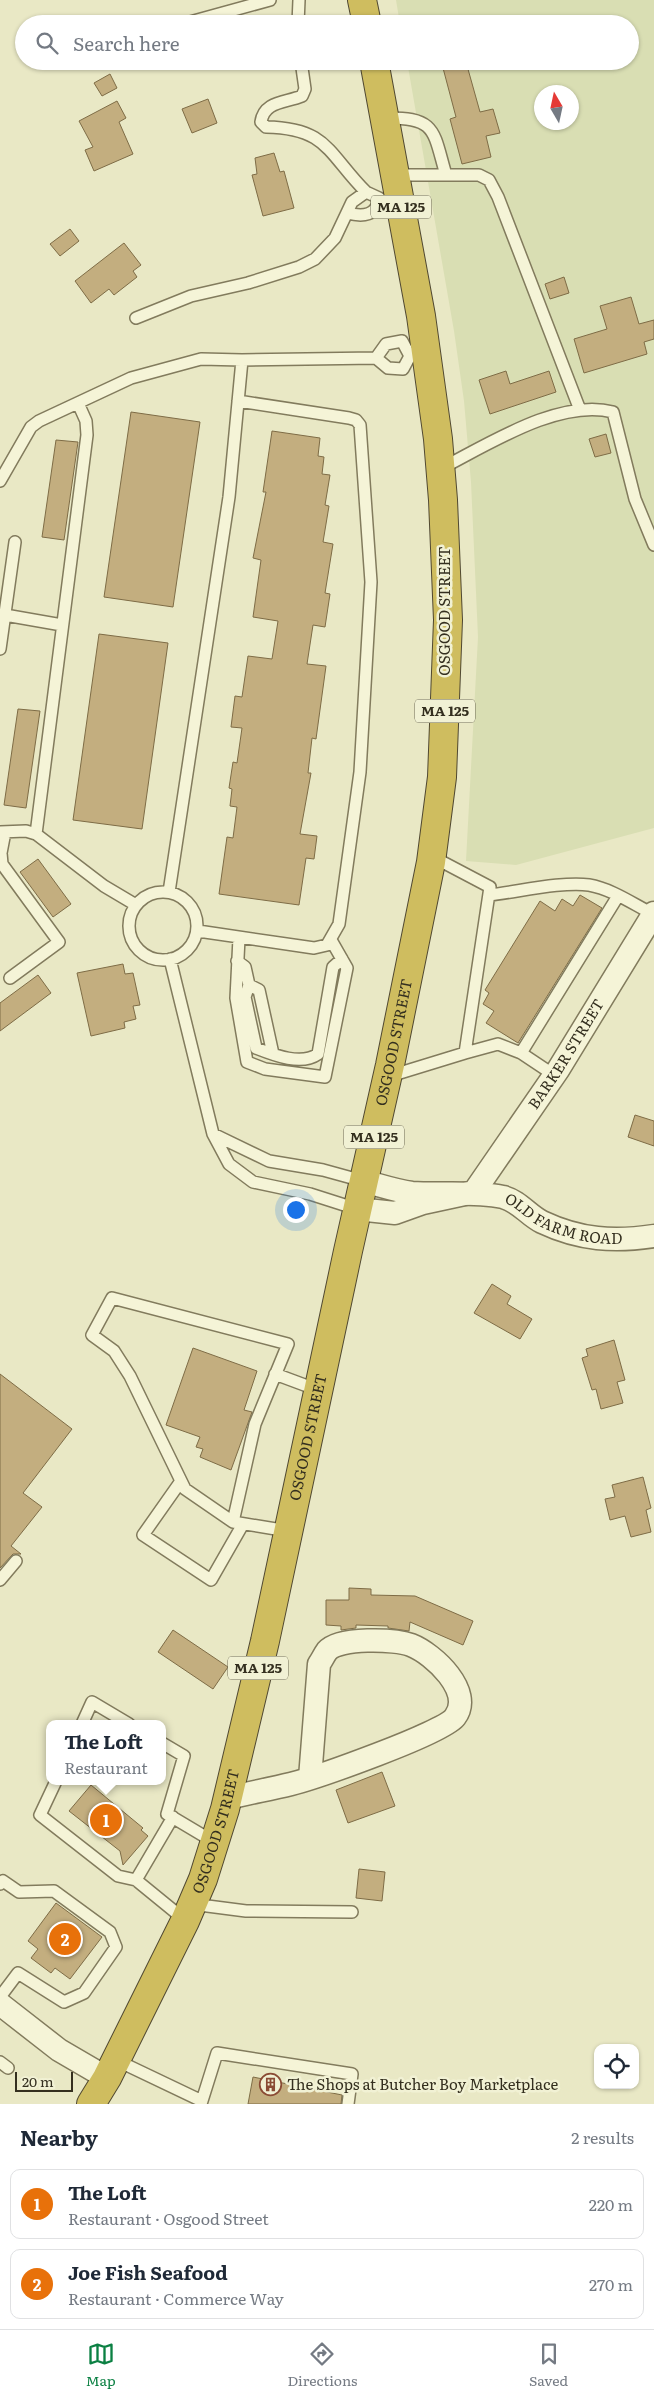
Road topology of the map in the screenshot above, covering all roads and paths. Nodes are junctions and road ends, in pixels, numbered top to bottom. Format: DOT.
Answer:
graph roads {
  1 [pos="270,0"];
  2 [pos="299,0"];
  3 [pos="362,0"];
  4 [pos="215,15"];
  5 [pos="298,15"];
  6 [pos="365,15"];
  7 [pos="302,70"];
  8 [pos="376,70"];
  9 [pos="384,118"];
  10 [pos="446,175"];
  11 [pos="390,187"];
  12 [pos="366,192"];
  13 [pos="348,213"];
  14 [pos="136,318"];
  15 [pos="418,355"];
  16 [pos="376,358"];
  17 [pos="242,360"];
  18 [pos="238,401"];
  19 [pos="78,403"];
  20 [pos="580,410"];
  21 [pos="440,468"];
  22 [pos="0,481"];
  23 [pos="15,542"];
  24 [pos="654,545"];
  25 [pos="5,615"];
  26 [pos="62,625"];
  27 [pos="0,649"];
  28 [pos="2,832"];
  29 [pos="36,834"];
  30 [pos="432,856"];
  31 [pos="169,892"];
  32 [pos="489,895"];
  33 [pos="618,896"];
  34 [pos="136,905"];
  35 [pos="654,913"];
  36 [pos="198,931"];
  37 [pos="239,938"];
  38 [pos="331,940"];
  39 [pos="170,959"];
  40 [pos="342,959"];
  41 [pos="237,961"];
  42 [pos="10,978"];
  43 [pos="249,985"];
  44 [pos="465,1053"];
  45 [pos="520,1053"];
  46 [pos="273,1054"];
  47 [pos="388,1076"];
  48 [pos="554,1076"];
  49 [pos="213,1134"];
  50 [pos="363,1181"];
  51 [pos="474,1192"];
  52 [pos="357,1209"];
  53 [pos="654,1236"];
  54 [pos="275,1374"];
  55 [pos="319,1390"];
  56 [pos="181,1481"];
  57 [pos="238,1523"];
  58 [pos="288,1531"];
  59 [pos="16,1561"];
  60 [pos="0,1580"];
  61 [pos="84,1720"];
  62 [pos="122,1720"];
  63 [pos="166,1746"];
  64 [pos="310,1778"];
  65 [pos="54,1785"];
  66 [pos="228,1798"];
  67 [pos="173,1817"];
  68 [pos="215,1843"];
  69 [pos="136,1880"];
  70 [pos="0,1884"];
  71 [pos="352,1912"];
  72 [pos="189,1913"];
  73 [pos="0,1997"];
  74 [pos="0,2004"];
  75 [pos="112,2069"];
  76 [pos="201,2102"];
  77 [pos="91,2104"];
  78 [pos="348,2104"];
  1 -- 4 [label="lane"];
  2 -- 5 [label="lane"];
  3 -- 6 [label="highway"];
  7 -- 12 [label="lane"];
  8 -- 9 [label="highway, OSGOOD STREET / MA 125"];
  9 -- 10 [label="lane"];
  9 -- 11 [label="highway, OSGOOD STREET / MA 125"];
  10 -- 11 [label="lane"];
  10 -- 20 [label="lane"];
  11 -- 12 [label="lane"];
  11 -- 13 [label="lane"];
  11 -- 15 [label="highway, OSGOOD STREET / MA 125"];
  12 -- 13 [label="lane"];
  13 -- 14 [label="lane"];
  15 -- 16 [label="lane"];
  15 -- 16 [label="lane"];
  15 -- 21 [label="highway, OSGOOD STREET / MA 125"];
  16 -- 17 [label="lane"];
  17 -- 18 [label="lane"];
  17 -- 19 [label="lane"];
  18 -- 31 [label="lane"];
  18 -- 38 [label="lane"];
  19 -- 22 [label="lane"];
  19 -- 26 [label="lane"];
  20 -- 21 [label="lane"];
  20 -- 24 [label="lane"];
  21 -- 30 [label="highway, OSGOOD STREET / MA 125"];
  23 -- 25 [label="lane"];
  25 -- 26 [label="lane"];
  25 -- 27 [label="lane"];
  26 -- 29 [label="lane"];
  28 -- 29 [label="lane"];
  28 -- 42 [label="lane"];
  29 -- 34 [label="lane"];
  30 -- 32 [label="lane"];
  30 -- 47 [label="highway, OSGOOD STREET / MA 125"];
  31 -- 34 [label="lane"];
  31 -- 36 [label="lane"];
  32 -- 33 [label="lane"];
  32 -- 44 [label="lane"];
  33 -- 35 [label="lane"];
  33 -- 45 [label="lane"];
  34 -- 39 [label="lane"];
  35 -- 48 [label="street, BARKER STREET"];
  36 -- 37 [label="lane"];
  36 -- 39 [label="lane"];
  37 -- 38 [label="lane"];
  37 -- 41 [label="lane"];
  38 -- 40 [label="lane"];
  39 -- 49 [label="lane"];
  40 -- 41 [label="lane"];
  40 -- 46 [label="lane"];
  41 -- 43 [label="lane"];
  43 -- 46 [label="lane"];
  43 -- 46 [label="lane"];
  44 -- 45 [label="lane"];
  44 -- 47 [label="lane"];
  45 -- 48 [label="lane"];
  47 -- 50 [label="highway, OSGOOD STREET / MA 125"];
  48 -- 51 [label="street, BARKER STREET"];
  49 -- 50 [label="lane"];
  49 -- 52 [label="lane"];
  50 -- 51 [label="street"];
  50 -- 52 [label="highway, OSGOOD STREET / MA 125"];
  51 -- 52 [label="street"];
  51 -- 53 [label="street, OLD FARM ROAD"];
  52 -- 55 [label="highway, OSGOOD STREET / MA 125"];
  54 -- 55 [label="lane"];
  54 -- 56 [label="lane"];
  54 -- 57 [label="lane"];
  55 -- 58 [label="highway, OSGOOD STREET / MA 125"];
  56 -- 57 [label="lane"];
  56 -- 57 [label="lane"];
  57 -- 58 [label="lane"];
  58 -- 66 [label="highway, OSGOOD STREET / MA 125"];
  59 -- 60 [label="lane"];
  61 -- 62 [label="lane"];
  63 -- 67 [label="lane"];
  64 -- 64 [label="street"];
  64 -- 66 [label="street"];
  65 -- 69 [label="lane"];
  66 -- 68 [label="highway, OSGOOD STREET / MA 125"];
  67 -- 68 [label="lane"];
  67 -- 69 [label="lane"];
  68 -- 72 [label="highway, OSGOOD STREET / MA 125"];
  69 -- 72 [label="lane"];
  70 -- 73 [label="lane"];
  71 -- 72 [label="lane"];
  72 -- 75 [label="highway, OSGOOD STREET / MA 125"];
  74 -- 75 [label="street"];
  75 -- 76 [label="lane"];
  75 -- 77 [label="highway, OSGOOD STREET / MA 125"];
  76 -- 78 [label="lane"];
}
